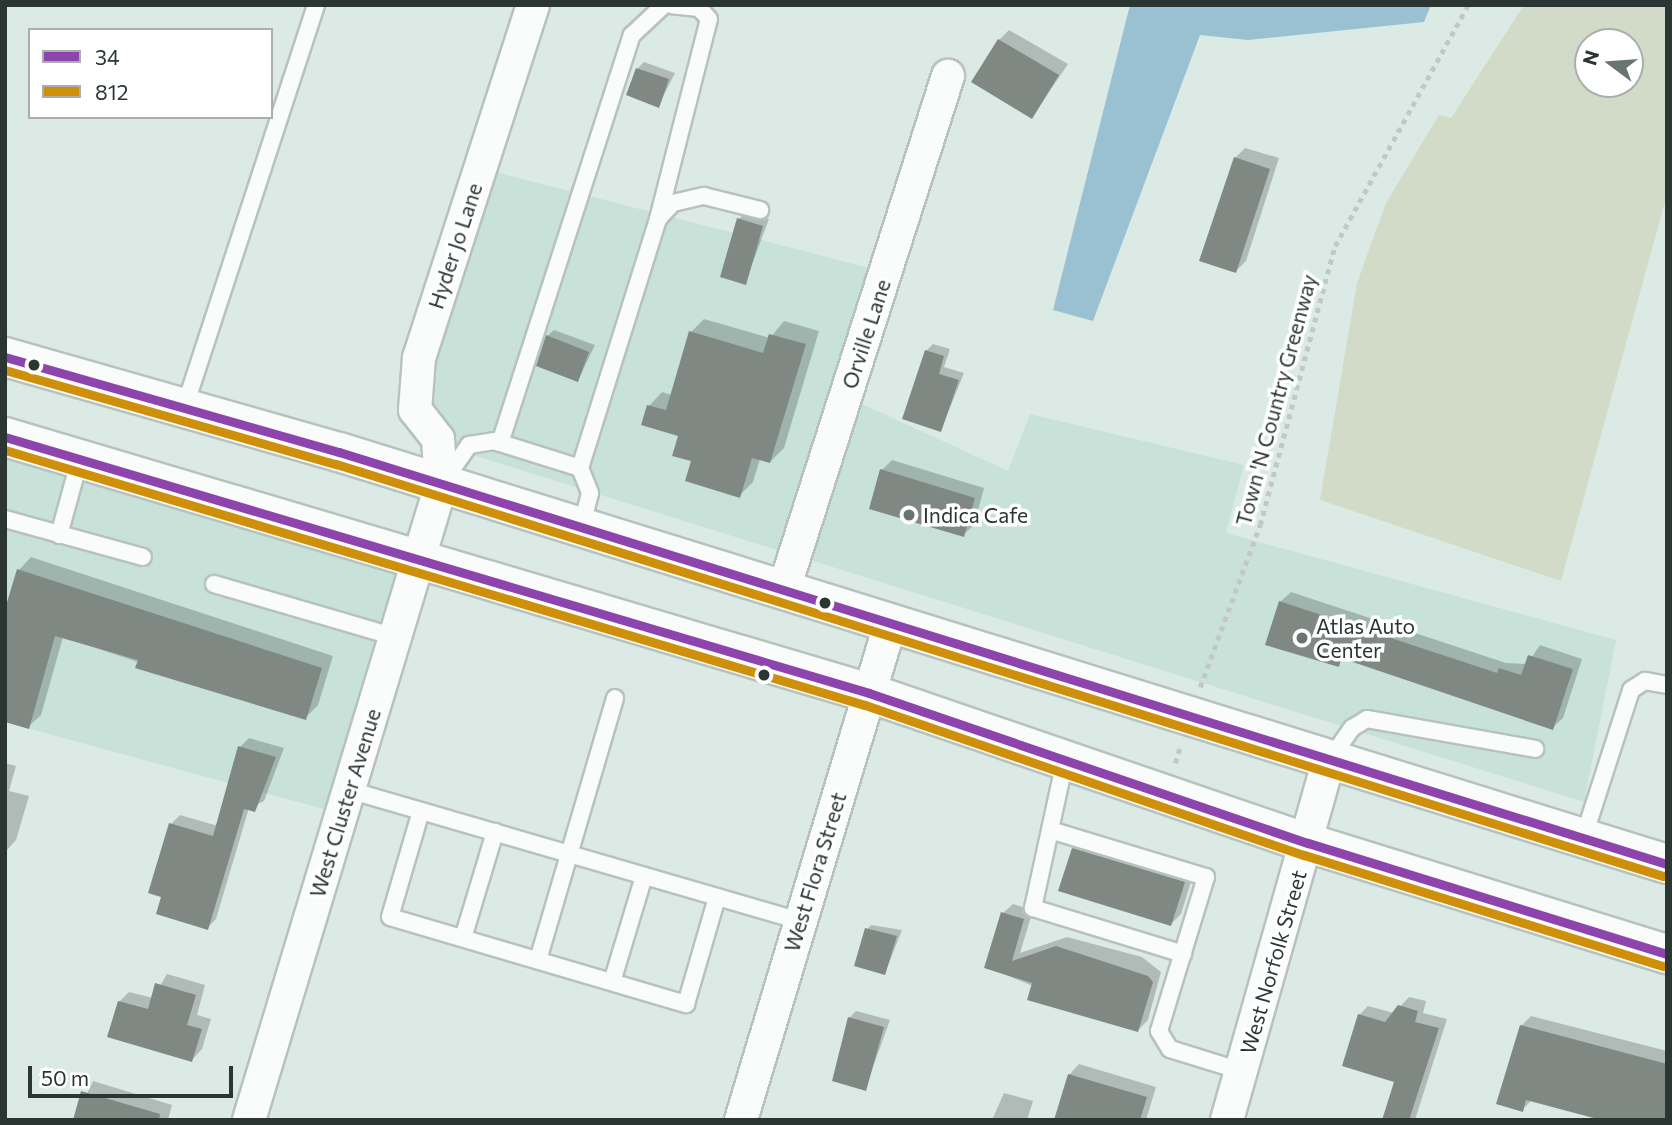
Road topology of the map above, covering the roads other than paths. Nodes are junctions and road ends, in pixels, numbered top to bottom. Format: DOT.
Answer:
graph roads {
  1 [pos="316,5"];
  2 [pos="533,5"];
  3 [pos="664,5"];
  4 [pos="672,5"];
  5 [pos="948,76"];
  6 [pos="760,210"];
  7 [pos="657,219"];
  8 [pos="5,357"];
  9 [pos="184,409"];
  10 [pos="5,437"];
  11 [pos="500,443"];
  12 [pos="80,459"];
  13 [pos="580,468"];
  14 [pos="441,485"];
  15 [pos="5,519"];
  16 [pos="581,530"];
  17 [pos="59,535"];
  18 [pos="143,557"];
  19 [pos="419,559"];
  20 [pos="214,584"];
  21 [pos="783,592"];
  22 [pos="890,625"];
  23 [pos="395,637"];
  24 [pos="1667,685"];
  25 [pos="869,693"];
  26 [pos="615,698"];
  27 [pos="1535,749"];
  28 [pos="1065,758"];
  29 [pos="1328,764"];
  30 [pos="349,790"];
  31 [pos="421,811"];
  32 [pos="1050,830"];
  33 [pos="495,832"];
  34 [pos="1583,839"];
  35 [pos="1308,843"];
  36 [pos="569,854"];
  37 [pos="1667,864"];
  38 [pos="644,876"];
  39 [pos="717,897"];
  40 [pos="800,921"];
  41 [pos="463,939"];
  42 [pos="1183,954"];
  43 [pos="1667,954"];
  44 [pos="538,960"];
  45 [pos="611,982"];
  46 [pos="1241,1071"];
  47 [pos="249,1120"];
  48 [pos="741,1120"];
  49 [pos="1227,1120"];
  1 -- 9 [label="lane"];
  2 -- 14 [label="street, Hyder Jo Lane"];
  3 -- 11 [label="lane"];
  4 -- 7 [label="lane"];
  5 -- 21 [label="street, Orville Lane"];
  6 -- 7 [label="lane"];
  7 -- 13 [label="lane"];
  8 -- 9 [label="main road"];
  9 -- 14 [label="main road"];
  10 -- 12 [label="main road"];
  11 -- 13 [label="lane"];
  11 -- 14 [label="lane"];
  12 -- 17 [label="lane"];
  12 -- 19 [label="main road"];
  13 -- 16 [label="lane"];
  14 -- 16 [label="main road"];
  14 -- 19 [label="street, West Cluster Avenue"];
  15 -- 17 [label="lane"];
  16 -- 21 [label="main road"];
  17 -- 18 [label="lane"];
  19 -- 23 [label="street, West Cluster Avenue"];
  19 -- 25 [label="main road"];
  20 -- 23 [label="lane"];
  21 -- 22 [label="main road"];
  22 -- 25 [label="street, West Flora Street"];
  22 -- 29 [label="main road"];
  23 -- 30 [label="street, West Cluster Avenue"];
  24 -- 34 [label="lane"];
  25 -- 28 [label="main road"];
  25 -- 40 [label="street, West Flora Street"];
  26 -- 36 [label="lane"];
  27 -- 29 [label="lane"];
  28 -- 32 [label="lane"];
  28 -- 35 [label="main road"];
  29 -- 34 [label="main road"];
  29 -- 35 [label="street, West Norfolk Street"];
  30 -- 31 [label="lane"];
  30 -- 47 [label="street, West Cluster Avenue"];
  31 -- 33 [label="lane"];
  31 -- 41 [label="lane"];
  32 -- 42 [label="lane"];
  32 -- 42 [label="lane"];
  33 -- 36 [label="lane"];
  33 -- 41 [label="lane"];
  34 -- 37 [label="main road"];
  35 -- 43 [label="main road"];
  35 -- 46 [label="street, West Norfolk Street"];
  36 -- 38 [label="lane"];
  36 -- 44 [label="lane"];
  38 -- 39 [label="lane"];
  38 -- 45 [label="lane"];
  39 -- 40 [label="lane"];
  39 -- 45 [label="lane"];
  40 -- 48 [label="street, West Flora Street"];
  41 -- 44 [label="lane"];
  42 -- 46 [label="lane"];
  44 -- 45 [label="lane"];
  46 -- 49 [label="street, West Norfolk Street"];
}
